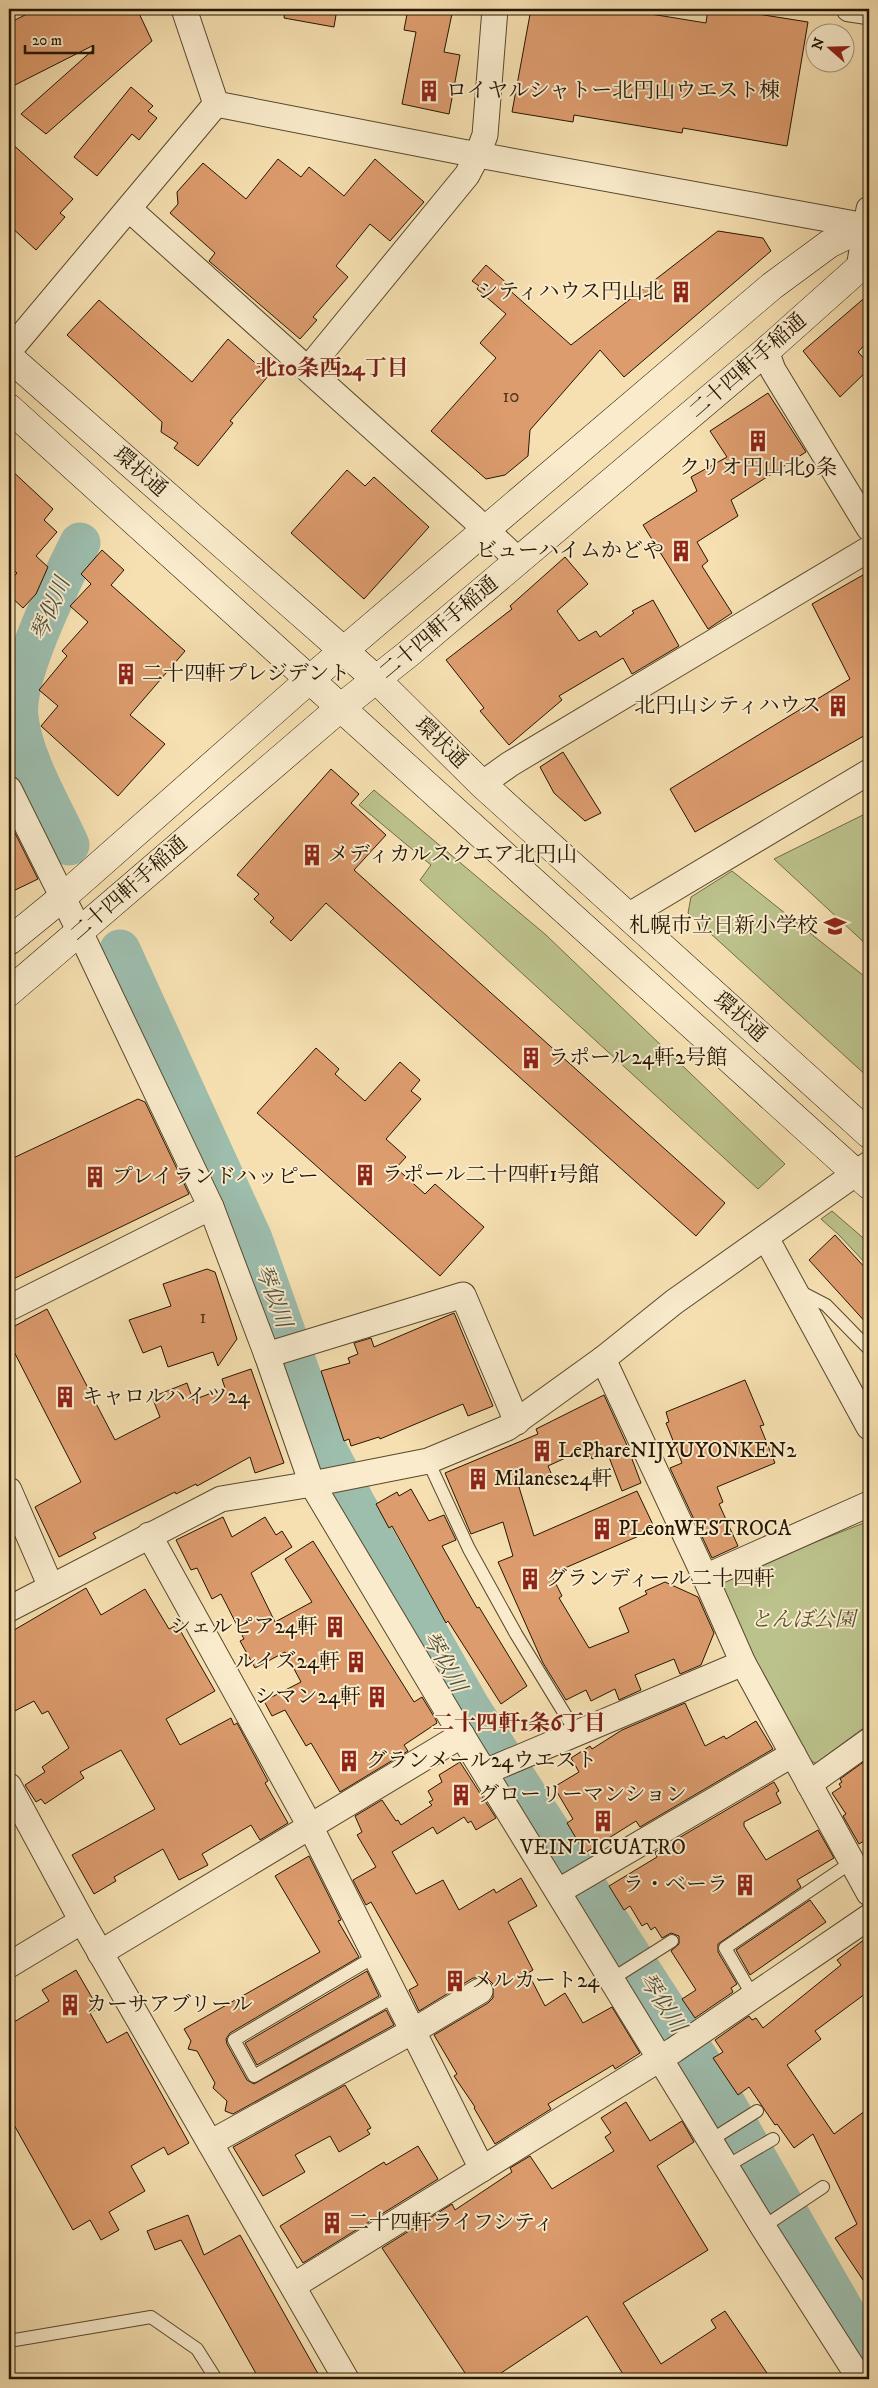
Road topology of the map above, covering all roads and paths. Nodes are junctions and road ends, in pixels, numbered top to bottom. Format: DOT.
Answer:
graph roads {
  1 [pos="184,9"];
  2 [pos="494,9"];
  3 [pos="849,9"];
  4 [pos="869,12"];
  5 [pos="216,104"];
  6 [pos="478,154"];
  7 [pos="128,208"];
  8 [pos="868,221"];
  9 [pos="864,269"];
  10 [pos="766,351"];
  11 [pos="9,352"];
  12 [pos="9,357"];
  13 [pos="308,369"];
  14 [pos="9,408"];
  15 [pos="869,528"];
  16 [pos="486,530"];
  17 [pos="869,549"];
  18 [pos="519,561"];
  19 [pos="344,651"];
  20 [pos="309,680"];
  21 [pos="377,680"];
  22 [pos="340,708"];
  23 [pos="869,772"];
  24 [pos="482,784"];
  25 [pos="9,789"];
  26 [pos="63,897"];
  27 [pos="628,916"];
  28 [pos="80,932"];
  29 [pos="9,941"];
  30 [pos="9,992"];
  31 [pos="869,1134"];
  32 [pos="865,1174"];
  33 [pos="211,1207"];
  34 [pos="766,1238"];
  35 [pos="793,1287"];
  36 [pos="9,1308"];
  37 [pos="869,1349"];
  38 [pos="273,1354"];
  39 [pos="603,1359"];
  40 [pos="517,1422"];
  41 [pos="869,1427"];
  42 [pos="428,1461"];
  43 [pos="318,1483"];
  44 [pos="9,1490"];
  45 [pos="869,1504"];
  46 [pos="148,1535"];
  47 [pos="705,1576"];
  48 [pos="51,1587"];
  49 [pos="9,1609"];
  50 [pos="742,1663"];
  51 [pos="577,1734"];
  52 [pos="462,1735"];
  53 [pos="869,1740"];
  54 [pos="793,1754"];
  55 [pos="492,1770"];
  56 [pos="809,1784"];
  57 [pos="9,1786"];
  58 [pos="310,1826"];
  59 [pos="852,1862"];
  60 [pos="564,1888"];
  61 [pos="869,1893"];
  62 [pos="869,1916"];
  63 [pos="82,1921"];
  64 [pos="672,1941"];
  65 [pos="100,1953"];
  66 [pos="374,1957"];
  67 [pos="9,1964"];
  68 [pos="618,1975"];
  69 [pos="480,1991"];
  70 [pos="395,1996"];
  71 [pos="753,1996"];
  72 [pos="413,2031"];
  73 [pos="668,2054"];
  74 [pos="755,2113"];
  75 [pos="717,2136"];
  76 [pos="768,2141"];
  77 [pos="210,2143"];
  78 [pos="735,2161"];
  79 [pos="482,2169"];
  80 [pos="823,2187"];
  81 [pos="770,2222"];
  82 [pos="293,2286"];
  83 [pos="9,2341"];
  84 [pos="216,2379"];
  85 [pos="346,2379"];
  86 [pos="860,2379"];
  1 -- 5 [label="street"];
  2 -- 6 [label="street"];
  3 -- 4 [label="street"];
  5 -- 6 [label="street"];
  5 -- 7 [label="street"];
  6 -- 8 [label="street"];
  6 -- 13 [label="street"];
  7 -- 11 [label="street"];
  7 -- 13 [label="street"];
  8 -- 9 [label="street"];
  8 -- 16 [label="street, 二十四軒手稲通"];
  9 -- 10 [label="street, 二十四軒手稲通"];
  10 -- 15 [label="street"];
  10 -- 18 [label="street, 二十四軒手稲通"];
  12 -- 19 [label="street, 環状通"];
  13 -- 16 [label="street"];
  14 -- 20 [label="street, 環状通"];
  16 -- 18 [label="street"];
  16 -- 19 [label="street, 二十四軒手稲通"];
  17 -- 24 [label="street"];
  18 -- 21 [label="street, 二十四軒手稲通"];
  19 -- 20 [label="street, 二十四軒手稲通"];
  19 -- 21 [label="street, 環状通"];
  20 -- 22 [label="street, 環状通"];
  20 -- 26 [label="street, 二十四軒手稲通"];
  21 -- 22 [label="street, 二十四軒手稲通"];
  21 -- 24 [label="street, 環状通"];
  22 -- 28 [label="street, 二十四軒手稲通"];
  22 -- 32 [label="street, 環状通"];
  23 -- 27 [label="street"];
  24 -- 27 [label="street, 環状通"];
  25 -- 26 [label="street"];
  26 -- 28 [label="street"];
  26 -- 29 [label="street, 二十四軒手稲通"];
  27 -- 31 [label="street, 環状通"];
  28 -- 30 [label="street, 二十四軒手稲通"];
  28 -- 33 [label="street"];
  32 -- 34 [label="street"];
  33 -- 36 [label="street"];
  33 -- 38 [label="street"];
  34 -- 35 [label="street"];
  34 -- 39 [label="street"];
  35 -- 37 [label="lane"];
  35 -- 41 [label="street"];
  38 -- 40 [label="street"];
  38 -- 43 [label="street"];
  39 -- 40 [label="street"];
  39 -- 47 [label="street"];
  40 -- 42 [label="street"];
  42 -- 43 [label="street"];
  42 -- 51 [label="lane"];
  43 -- 46 [label="street"];
  43 -- 52 [label="street"];
  44 -- 48 [label="street"];
  45 -- 47 [label="street"];
  46 -- 48 [label="street"];
  46 -- 58 [label="street"];
  47 -- 50 [label="street"];
  48 -- 49 [label="street"];
  50 -- 51 [label="street"];
  50 -- 54 [label="street"];
  51 -- 55 [label="street"];
  52 -- 55 [label="street"];
  52 -- 58 [label="street"];
  53 -- 56 [label="street"];
  54 -- 56 [label="street"];
  54 -- 60 [label="street"];
  55 -- 60 [label="street"];
  56 -- 59 [label="street"];
  57 -- 63 [label="street"];
  58 -- 65 [label="street"];
  58 -- 66 [label="street"];
  59 -- 61 [label="street"];
  59 -- 71 [label="lane"];
  60 -- 68 [label="street"];
  62 -- 71 [label="street"];
  63 -- 65 [label="street"];
  63 -- 67 [label="street"];
  64 -- 68 [label="lane"];
  65 -- 77 [label="street"];
  66 -- 70 [label="street"];
  66 -- 70 [label="lane"];
  68 -- 73 [label="street"];
  69 -- 72 [label="street"];
  70 -- 72 [label="street"];
  71 -- 73 [label="street"];
  72 -- 77 [label="street"];
  72 -- 79 [label="street"];
  73 -- 75 [label="street"];
  73 -- 79 [label="street"];
  74 -- 75 [label="lane"];
  75 -- 78 [label="street"];
  76 -- 78 [label="lane"];
  77 -- 82 [label="street"];
  78 -- 81 [label="street"];
  79 -- 82 [label="street"];
  80 -- 81 [label="lane"];
  81 -- 86 [label="street"];
  82 -- 85 [label="street"];
  83 -- 84 [label="lane"];
}
